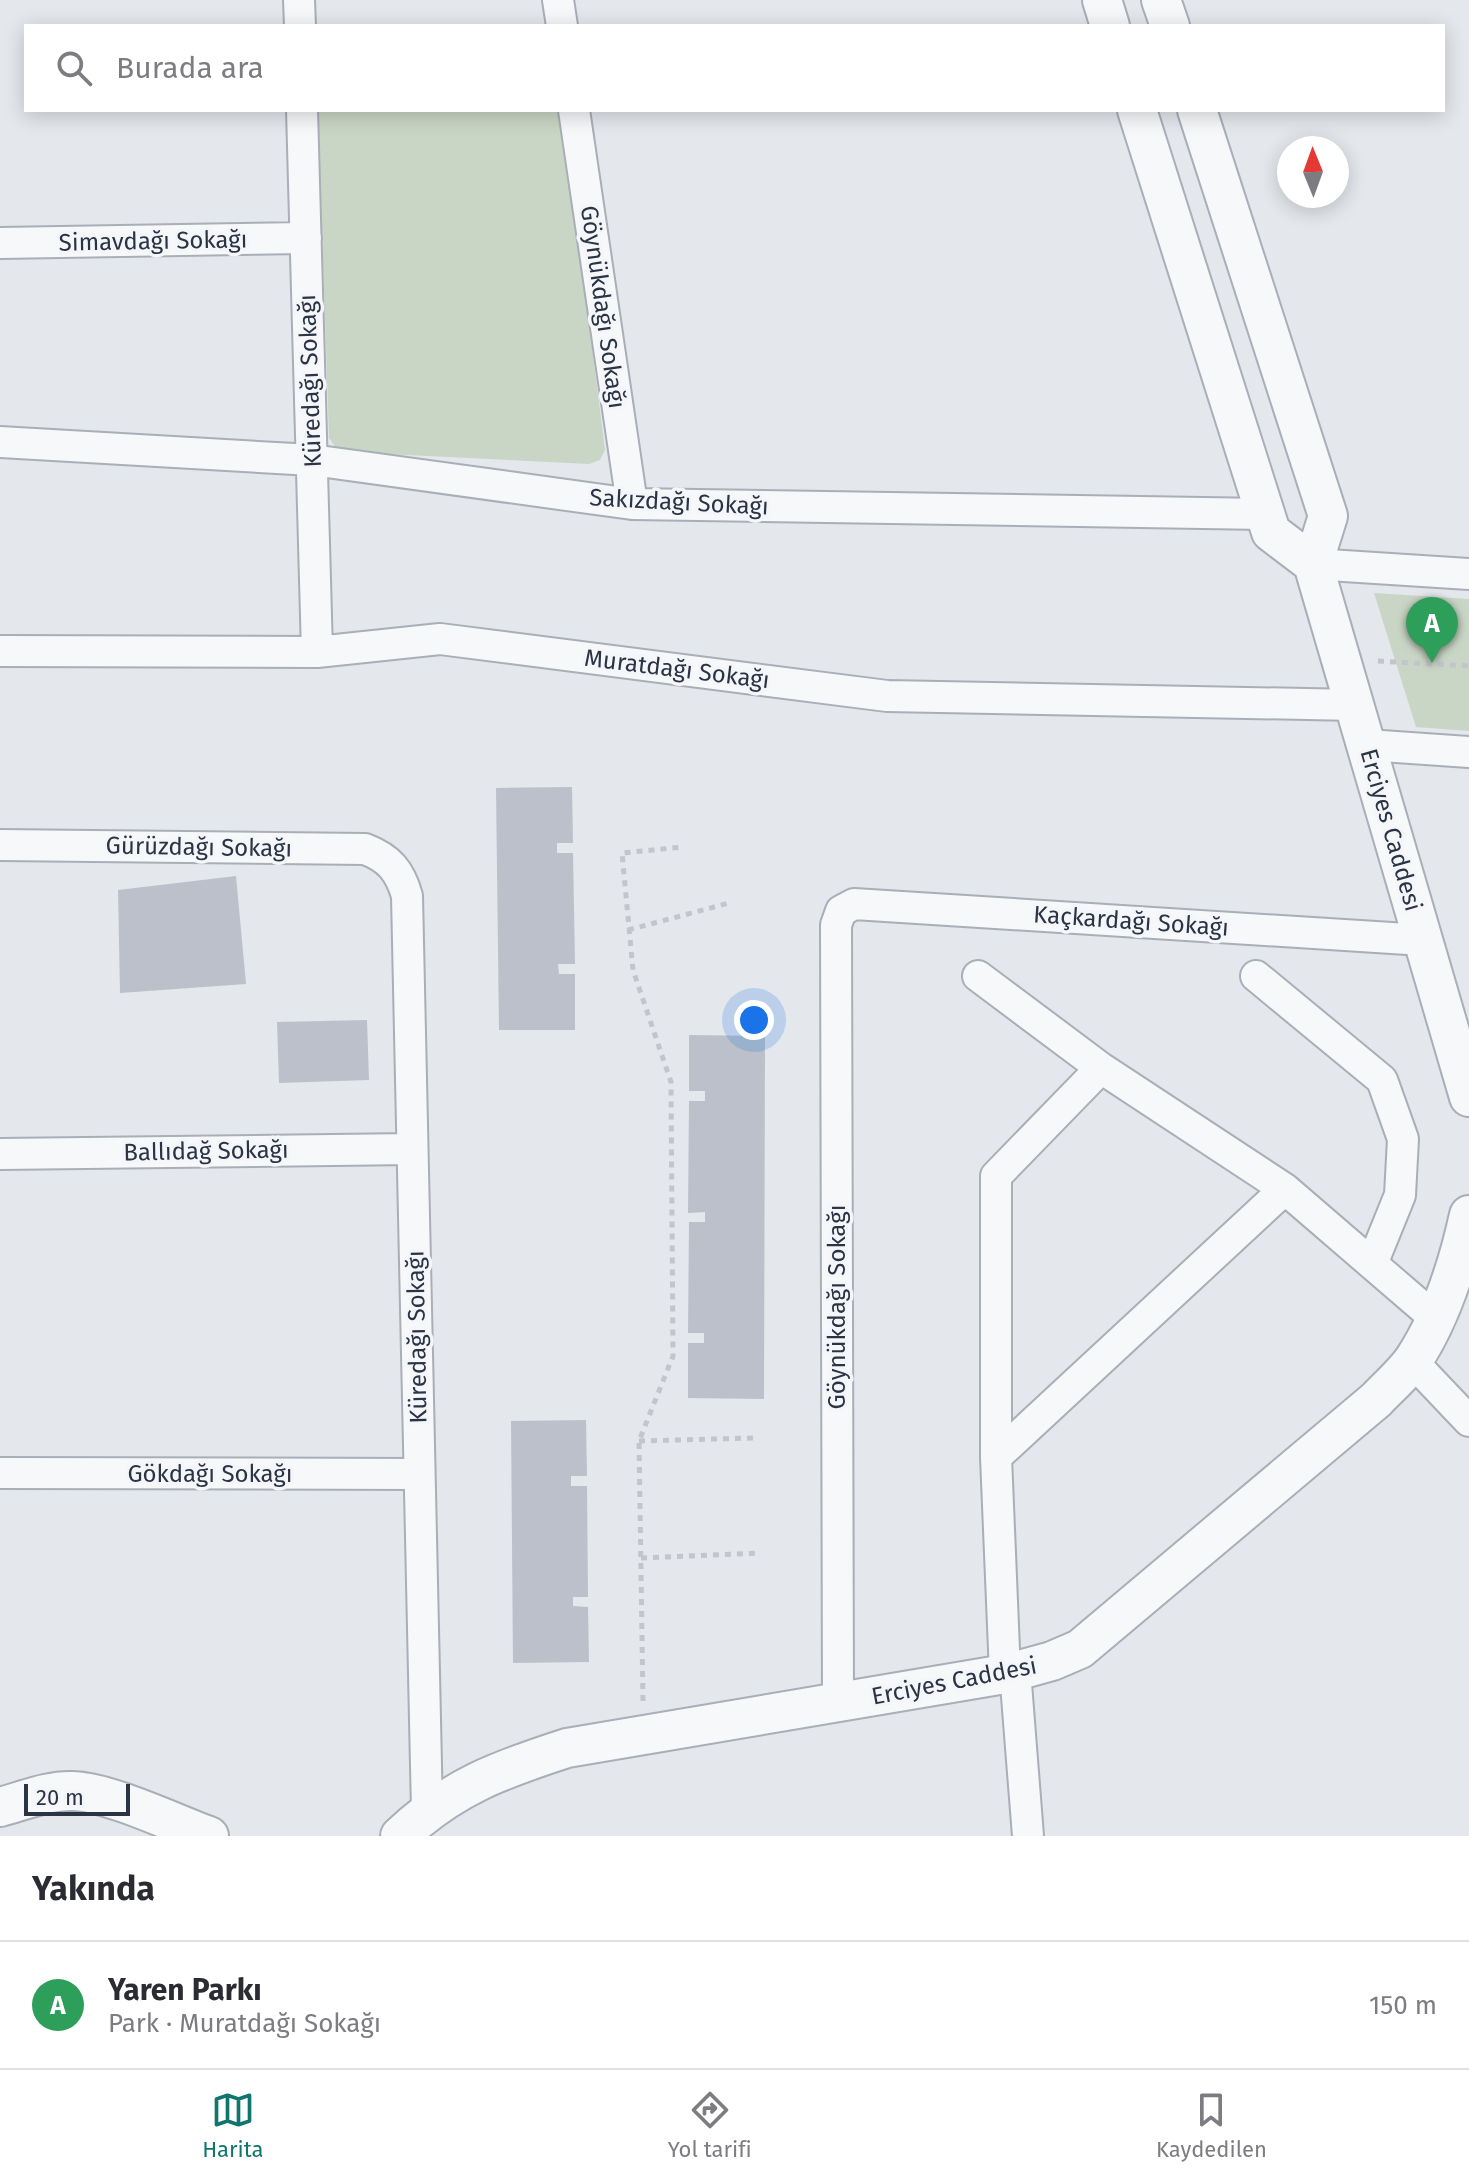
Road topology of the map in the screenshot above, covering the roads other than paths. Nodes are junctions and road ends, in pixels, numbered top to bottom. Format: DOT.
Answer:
graph roads {
  1 [pos="299,0"];
  2 [pos="558,0"];
  3 [pos="1102,0"];
  4 [pos="1161,0"];
  5 [pos="300,24"];
  6 [pos="562,24"];
  7 [pos="1109,24"];
  8 [pos="1169,24"];
  9 [pos="302,112"];
  10 [pos="574,112"];
  11 [pos="1138,112"];
  12 [pos="1198,112"];
  13 [pos="306,238"];
  14 [pos="0,243"];
  15 [pos="0,442"];
  16 [pos="312,460"];
  17 [pos="632,504"];
  18 [pos="1265,514"];
  19 [pos="1313,564"];
  20 [pos="1469,574"];
  21 [pos="0,651"];
  22 [pos="317,652"];
  23 [pos="1355,705"];
  24 [pos="1367,745"];
  25 [pos="1469,752"];
  26 [pos="0,845"];
  27 [pos="394,866"];
  28 [pos="841,911"];
  29 [pos="1423,940"];
  30 [pos="978,976"];
  31 [pos="1256,976"];
  32 [pos="1101,1068"];
  33 [pos="1469,1097"];
  34 [pos="412,1149"];
  35 [pos="0,1154"];
  36 [pos="1285,1189"];
  37 [pos="1469,1215"];
  38 [pos="1372,1264"];
  39 [pos="1436,1319"];
  40 [pos="1412,1361"];
  41 [pos="1469,1421"];
  42 [pos="996,1457"];
  43 [pos="0,1473"];
  44 [pos="419,1474"];
  45 [pos="1010,1673"];
  46 [pos="838,1703"];
  47 [pos="0,1807"];
  48 [pos="413,1823"];
  49 [pos="209,1836"];
  50 [pos="1028,1836"];
  1 -- 5 [label="street"];
  2 -- 6 [label="street"];
  3 -- 7 [label="street"];
  4 -- 8 [label="street"];
  9 -- 13 [label="street, Küredağı Sokağı"];
  10 -- 17 [label="street, Göynükdağı Sokağı"];
  11 -- 18 [label="street"];
  12 -- 19 [label="street"];
  13 -- 14 [label="street, Simavdağı Sokağı"];
  13 -- 16 [label="street, Küredağı Sokağı"];
  15 -- 16 [label="street, Sakızdağı Sokağı"];
  16 -- 17 [label="street, Sakızdağı Sokağı"];
  16 -- 22 [label="street, Küredağı Sokağı"];
  17 -- 18 [label="street, Sakızdağı Sokağı"];
  18 -- 19 [label="street"];
  19 -- 20 [label="street"];
  19 -- 23 [label="street, Erciyes Caddesi"];
  21 -- 22 [label="street, Muratdağı Sokağı"];
  22 -- 23 [label="street, Muratdağı Sokağı"];
  23 -- 24 [label="street, Erciyes Caddesi"];
  24 -- 25 [label="street"];
  24 -- 29 [label="street, Erciyes Caddesi"];
  26 -- 27 [label="street, Gürüzdağı Sokağı"];
  27 -- 34 [label="street, Küredağı Sokağı"];
  28 -- 29 [label="street, Kaçkardağı Sokağı"];
  28 -- 46 [label="street, Göynükdağı Sokağı"];
  29 -- 33 [label="street, Erciyes Caddesi"];
  30 -- 32 [label="street"];
  31 -- 38 [label="street"];
  32 -- 36 [label="street"];
  32 -- 42 [label="street"];
  34 -- 35 [label="street, Ballıdağ Sokağı"];
  34 -- 44 [label="street, Küredağı Sokağı"];
  36 -- 38 [label="street"];
  36 -- 42 [label="street"];
  37 -- 39 [label="street, Erciyes Caddesi"];
  38 -- 39 [label="street"];
  39 -- 40 [label="street, Erciyes Caddesi"];
  40 -- 41 [label="street"];
  40 -- 45 [label="street, Erciyes Caddesi"];
  42 -- 45 [label="street"];
  43 -- 44 [label="street, Gökdağı Sokağı"];
  44 -- 48 [label="street, Küredağı Sokağı"];
  45 -- 46 [label="street, Erciyes Caddesi"];
  45 -- 50 [label="street"];
  46 -- 48 [label="street, Erciyes Caddesi"];
  47 -- 49 [label="street"];
}
